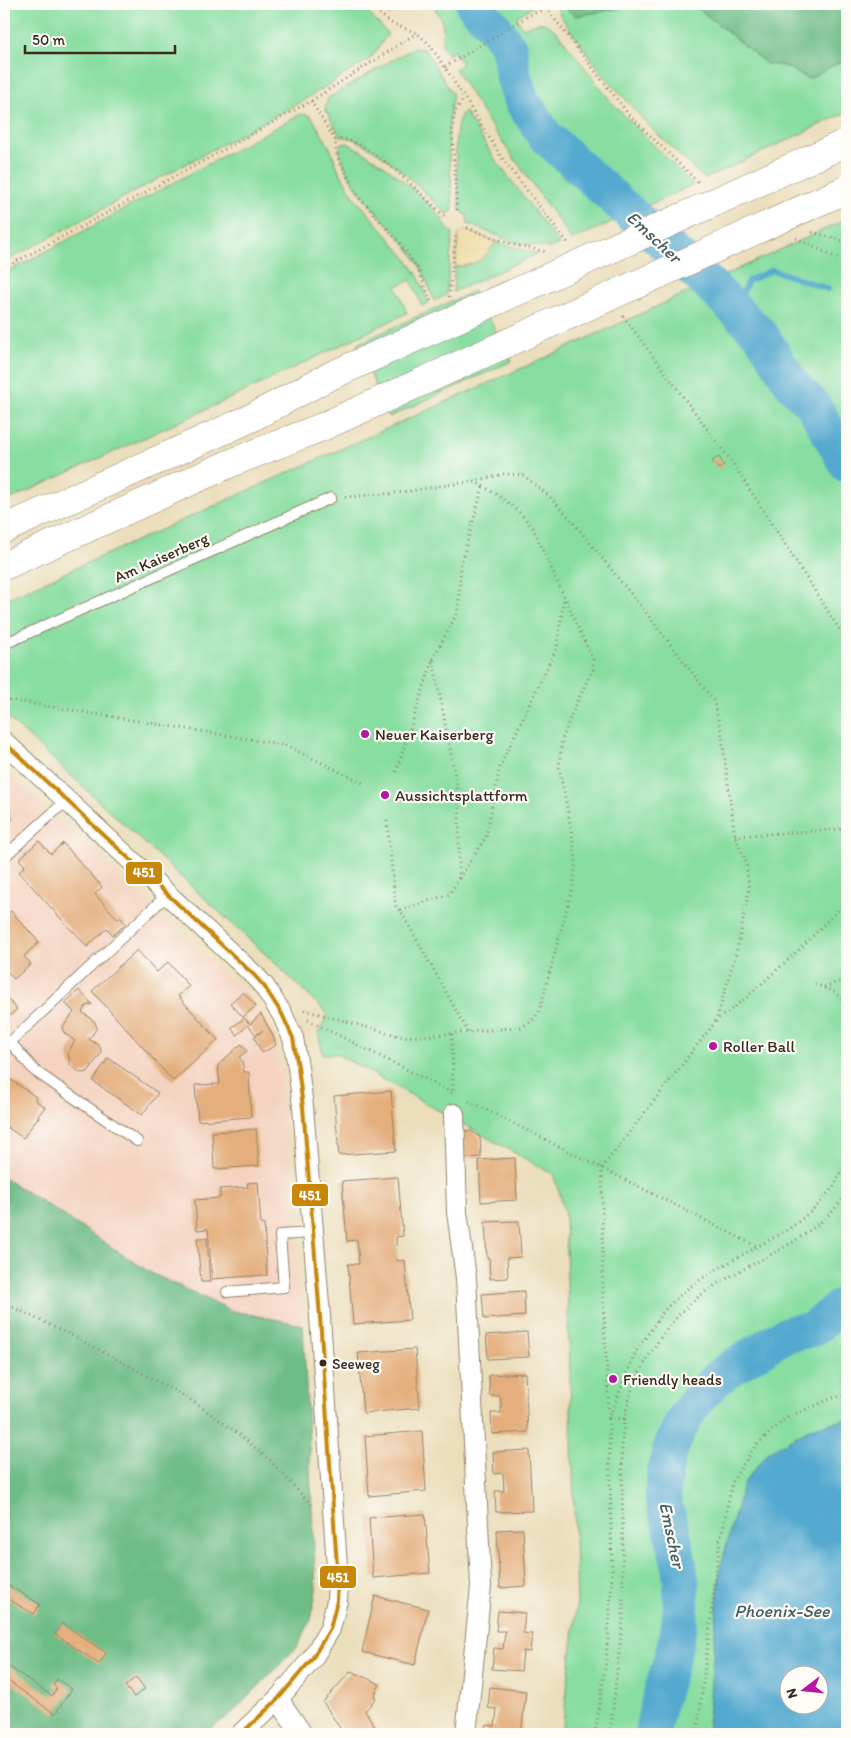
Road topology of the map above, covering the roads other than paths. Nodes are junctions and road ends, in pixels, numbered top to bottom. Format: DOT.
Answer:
graph roads {
  1 [pos="844,143"];
  2 [pos="847,189"];
  3 [pos="332,498"];
  4 [pos="4,529"];
  5 [pos="4,566"];
  6 [pos="4,644"];
  7 [pos="4,742"];
  8 [pos="67,800"];
  9 [pos="4,857"];
  10 [pos="167,895"];
  11 [pos="7,1045"];
  12 [pos="454,1114"];
  13 [pos="137,1141"];
  14 [pos="312,1233"];
  15 [pos="227,1292"];
  16 [pos="278,1699"];
  17 [pos="241,1734"];
  18 [pos="302,1734"];
  19 [pos="466,1734"];
  1 -- 4 [label="highway, bridge"];
  2 -- 5 [label="highway, bridge"];
  3 -- 6 [label="lane, Am Kaiserberg"];
  7 -- 8 [label="street"];
  8 -- 9 [label="lane"];
  8 -- 10 [label="street"];
  10 -- 11 [label="lane"];
  10 -- 14 [label="street"];
  11 -- 13 [label="lane"];
  12 -- 19 [label="street"];
  14 -- 15 [label="lane"];
  14 -- 16 [label="street"];
  16 -- 17 [label="street"];
  16 -- 18 [label="street"];
}
